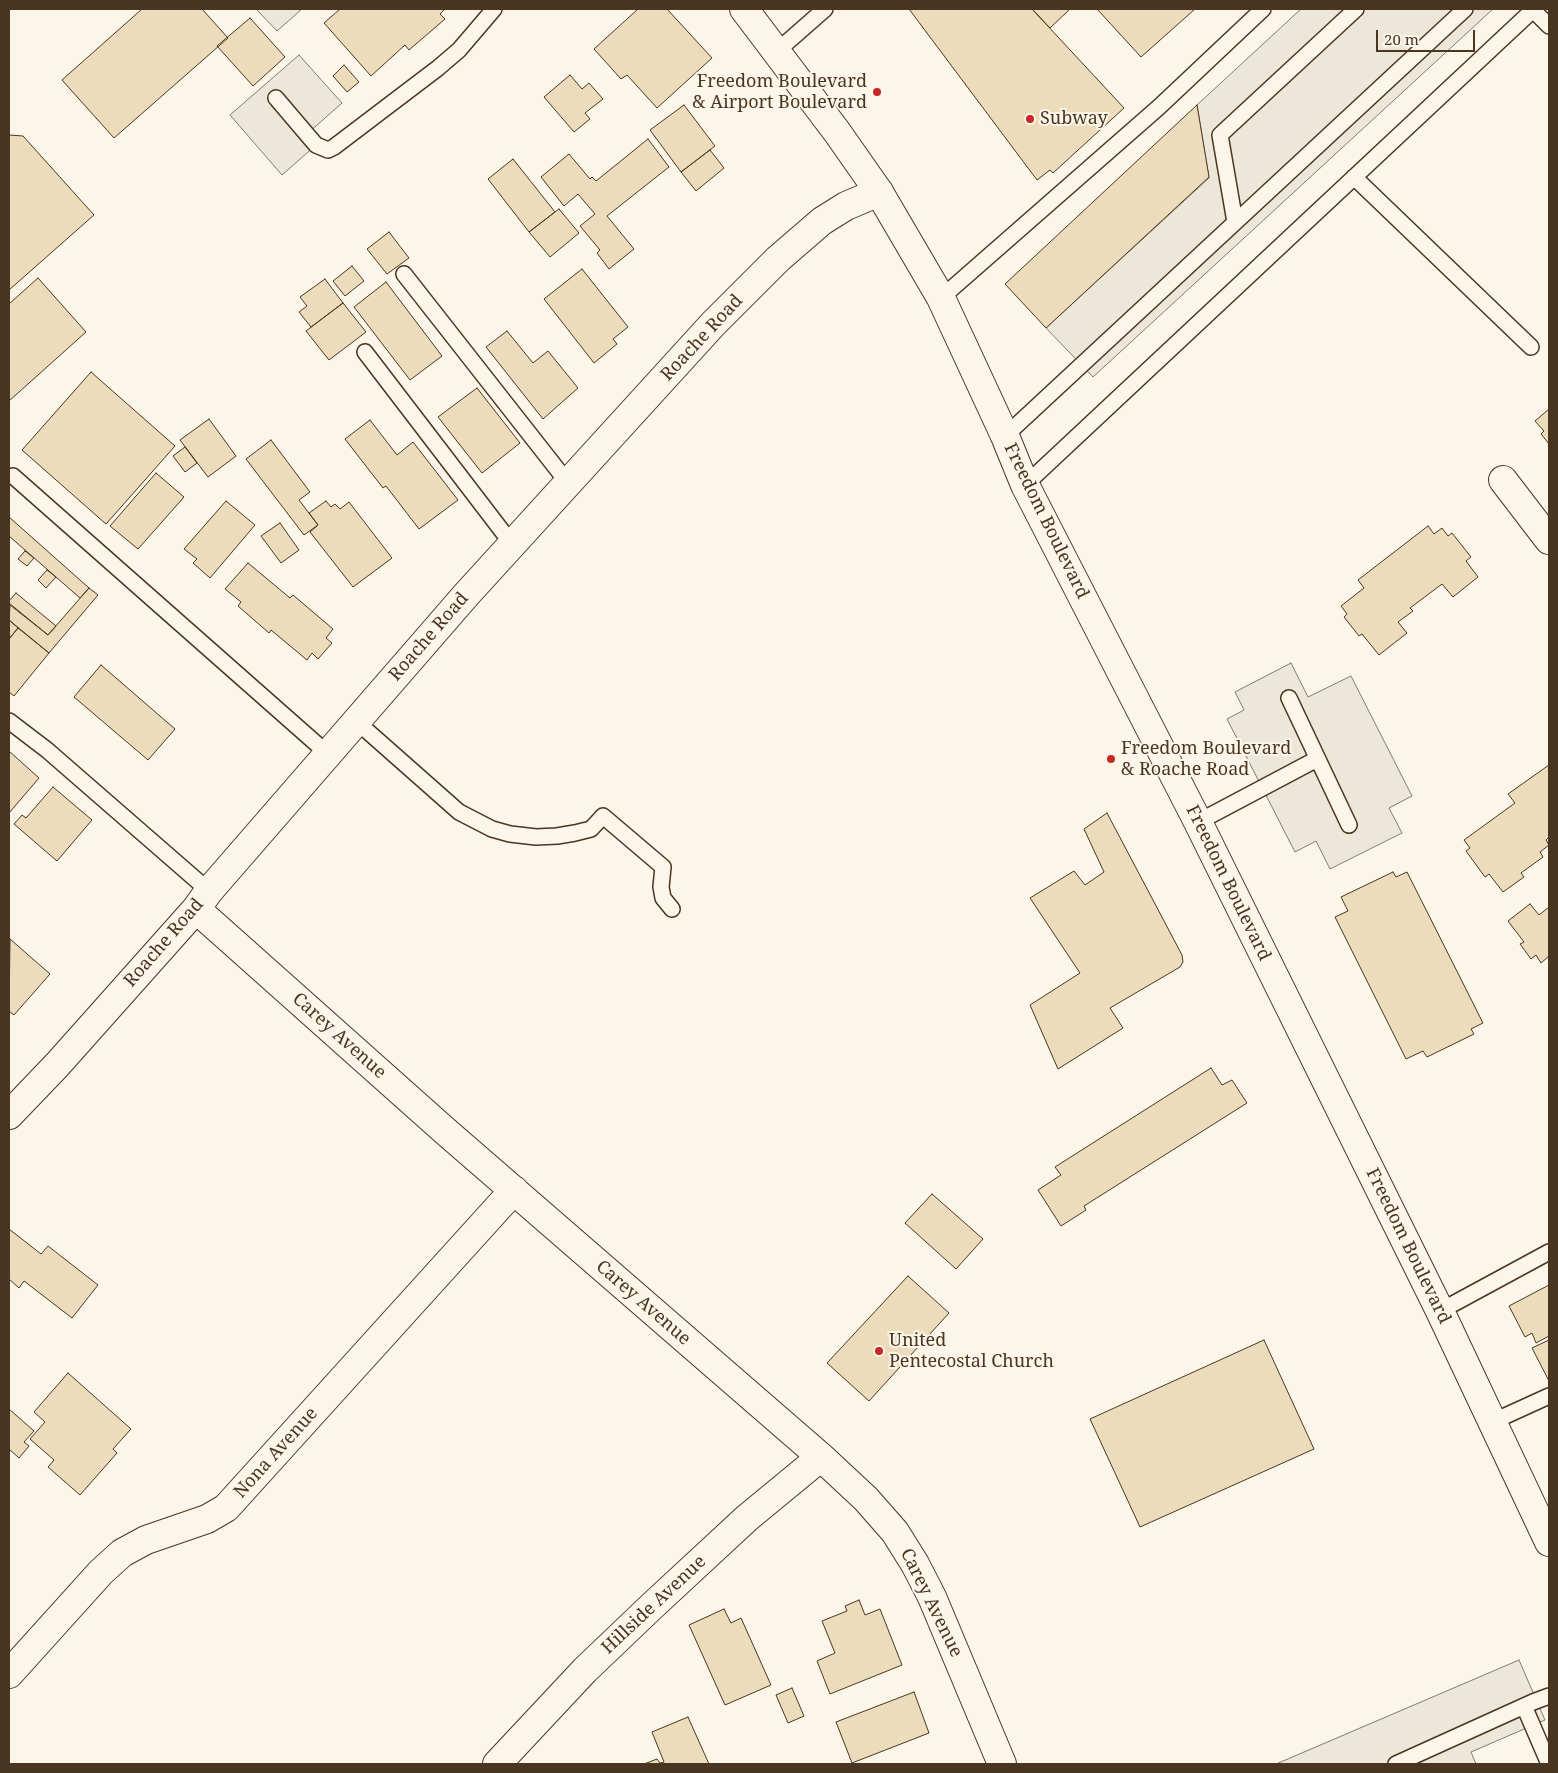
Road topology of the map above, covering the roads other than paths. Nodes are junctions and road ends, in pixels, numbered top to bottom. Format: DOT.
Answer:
graph roads {
  1 [pos="494,9"];
  2 [pos="744,9"];
  3 [pos="825,9"];
  4 [pos="1263,9"];
  5 [pos="1356,9"];
  6 [pos="1465,9"];
  7 [pos="1533,9"];
  8 [pos="1549,26"];
  9 [pos="776,52"];
  10 [pos="276,98"];
  11 [pos="1354,176"];
  12 [pos="878,192"];
  13 [pos="1235,222"];
  14 [pos="404,274"];
  15 [pos="941,298"];
  16 [pos="1531,348"];
  17 [pos="365,352"];
  18 [pos="1005,436"];
  19 [pos="13,476"];
  20 [pos="1503,480"];
  21 [pos="568,483"];
  22 [pos="1025,485"];
  23 [pos="1549,540"];
  24 [pos="512,544"];
  25 [pos="1289,698"];
  26 [pos="356,721"];
  27 [pos="9,722"];
  28 [pos="328,754"];
  29 [pos="1317,759"];
  30 [pos="1198,822"];
  31 [pos="1348,825"];
  32 [pos="202,900"];
  33 [pos="672,909"];
  34 [pos="9,1115"];
  35 [pos="514,1190"];
  36 [pos="1549,1252"];
  37 [pos="1440,1311"];
  38 [pos="1549,1396"];
  39 [pos="1492,1422"];
  40 [pos="821,1457"];
  41 [pos="1549,1542"];
  42 [pos="9,1674"];
  43 [pos="1549,1696"];
  44 [pos="1524,1706"];
  45 [pos="497,1764"];
  46 [pos="1002,1764"];
  47 [pos="1396,1764"];
  48 [pos="1549,1764"];
  1 -- 10 [label="lane"];
  2 -- 9 [label="street, Freedom Boulevard"];
  3 -- 9 [label="lane"];
  4 -- 15 [label="lane"];
  5 -- 13 [label="lane"];
  6 -- 13 [label="lane"];
  7 -- 8 [label="lane"];
  7 -- 11 [label="lane"];
  9 -- 12 [label="street, Freedom Boulevard"];
  11 -- 16 [label="lane"];
  11 -- 22 [label="lane"];
  12 -- 15 [label="street, Freedom Boulevard"];
  12 -- 21 [label="street, Roache Road"];
  13 -- 18 [label="lane"];
  14 -- 21 [label="lane"];
  15 -- 18 [label="street, Freedom Boulevard"];
  17 -- 24 [label="lane"];
  18 -- 22 [label="street, Freedom Boulevard"];
  19 -- 28 [label="lane"];
  20 -- 23 [label="street"];
  21 -- 24 [label="street, Roache Road"];
  22 -- 30 [label="street, Freedom Boulevard"];
  24 -- 26 [label="street, Roache Road"];
  25 -- 29 [label="lane"];
  26 -- 28 [label="street, Roache Road"];
  26 -- 33 [label="lane"];
  27 -- 32 [label="lane"];
  28 -- 32 [label="street, Roache Road"];
  29 -- 30 [label="lane"];
  29 -- 31 [label="lane"];
  30 -- 37 [label="street, Freedom Boulevard"];
  32 -- 34 [label="street, Roache Road"];
  32 -- 35 [label="street, Carey Avenue"];
  35 -- 40 [label="street, Carey Avenue"];
  35 -- 42 [label="street, Nona Avenue"];
  36 -- 37 [label="lane"];
  37 -- 39 [label="street, Freedom Boulevard"];
  38 -- 39 [label="lane"];
  39 -- 41 [label="street, Freedom Boulevard"];
  40 -- 45 [label="street, Hillside Avenue"];
  40 -- 46 [label="street, Carey Avenue"];
  43 -- 44 [label="lane"];
  44 -- 47 [label="lane"];
  44 -- 48 [label="lane"];
}
